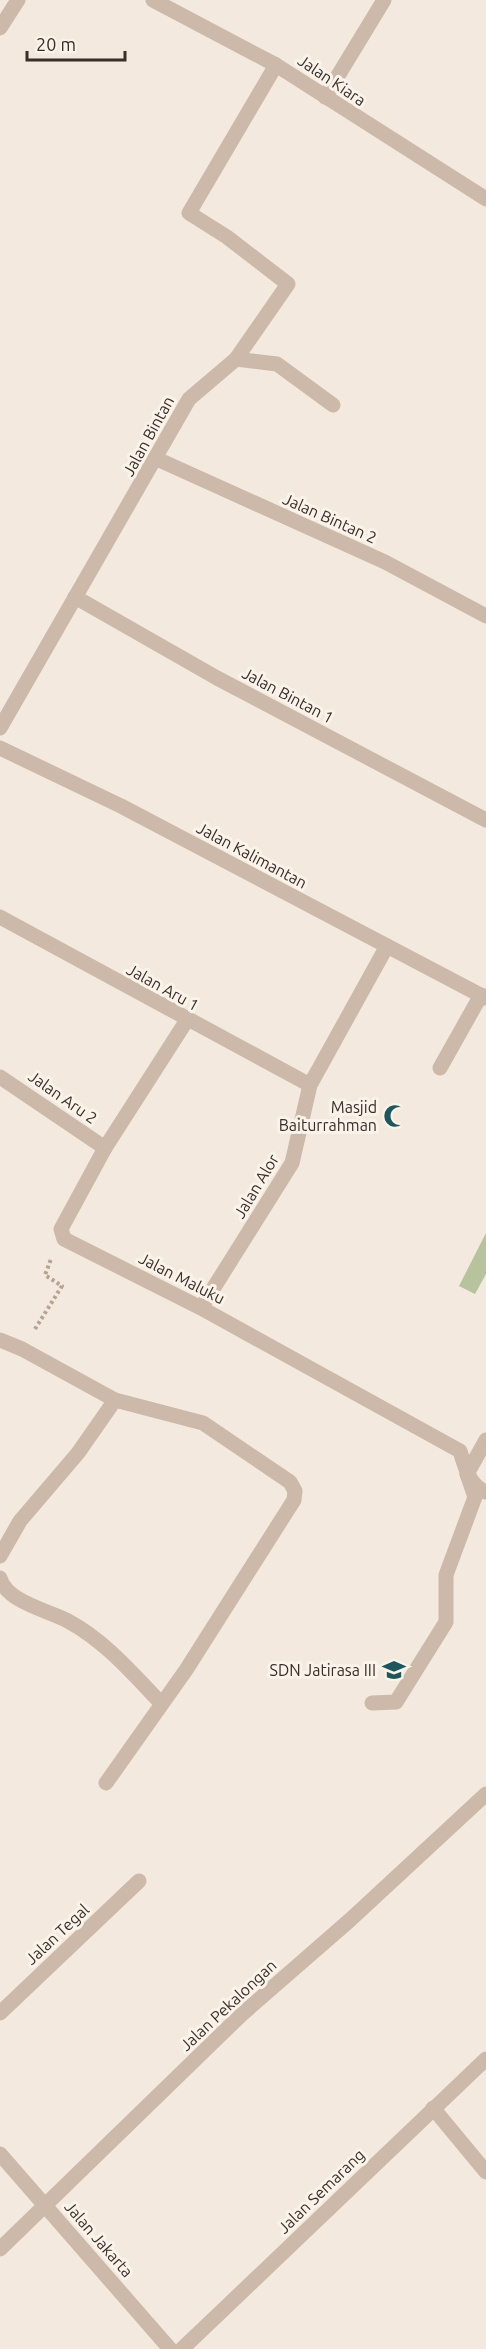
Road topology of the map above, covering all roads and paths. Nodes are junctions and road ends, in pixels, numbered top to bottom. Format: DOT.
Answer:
graph roads {
  1 [pos="18,0"];
  2 [pos="153,0"];
  3 [pos="384,0"];
  4 [pos="0,28"];
  5 [pos="276,65"];
  6 [pos="325,97"];
  7 [pos="486,199"];
  8 [pos="237,359"];
  9 [pos="333,405"];
  10 [pos="157,459"];
  11 [pos="75,597"];
  12 [pos="486,616"];
  13 [pos="0,728"];
  14 [pos="0,748"];
  15 [pos="486,820"];
  16 [pos="0,917"];
  17 [pos="387,946"];
  18 [pos="484,996"];
  19 [pos="187,1020"];
  20 [pos="440,1068"];
  21 [pos="0,1077"];
  22 [pos="310,1085"];
  23 [pos="105,1148"];
  24 [pos="61,1230"];
  25 [pos="201,1308"];
  26 [pos="0,1340"];
  27 [pos="22,1349"];
  28 [pos="115,1400"];
  29 [pos="486,1440"];
  30 [pos="467,1473"];
  31 [pos="486,1492"];
  32 [pos="0,1556"];
  33 [pos="0,1578"];
  34 [pos="161,1702"];
  35 [pos="372,1703"];
  36 [pos="106,1783"];
  37 [pos="486,1794"];
  38 [pos="139,1881"];
  39 [pos="0,2013"];
  40 [pos="486,2059"];
  41 [pos="434,2108"];
  42 [pos="0,2154"];
  43 [pos="486,2172"];
  44 [pos="47,2206"];
  45 [pos="0,2249"];
  46 [pos="170,2349"];
  47 [pos="182,2349"];
  1 -- 4 [label="street"];
  2 -- 5 [label="street, Jalan Kiara"];
  3 -- 6 [label="street"];
  5 -- 6 [label="street, Jalan Kiara"];
  5 -- 8 [label="street, Jalan Bintan"];
  6 -- 7 [label="street, Jalan Kiara"];
  8 -- 9 [label="street"];
  8 -- 10 [label="street, Jalan Bintan"];
  10 -- 11 [label="street, Jalan Bintan"];
  10 -- 12 [label="street, Jalan Bintan 2"];
  11 -- 13 [label="street, Jalan Bintan"];
  11 -- 15 [label="street, Jalan Bintan 1"];
  14 -- 17 [label="street, Jalan Kalimantan"];
  16 -- 19 [label="street, Jalan Aru 1"];
  17 -- 18 [label="street, Jalan Kalimantan"];
  17 -- 22 [label="street, Jalan Alor"];
  18 -- 20 [label="street"];
  19 -- 22 [label="street, Jalan Aru 1"];
  19 -- 23 [label="street"];
  21 -- 23 [label="street, Jalan Aru 2"];
  22 -- 25 [label="street, Jalan Alor"];
  23 -- 24 [label="street"];
  24 -- 25 [label="street, Jalan Maluku"];
  24 -- 27 [label="path"];
  25 -- 30 [label="street, Jalan Maluku"];
  26 -- 27 [label="street"];
  27 -- 28 [label="street"];
  28 -- 32 [label="street"];
  28 -- 34 [label="street"];
  29 -- 30 [label="street"];
  30 -- 31 [label="street, Jalan Maluku"];
  30 -- 35 [label="street"];
  33 -- 34 [label="street"];
  34 -- 36 [label="street"];
  37 -- 44 [label="street, Jalan Pekalongan"];
  38 -- 39 [label="street, Jalan Tegal"];
  40 -- 41 [label="street, Jalan Semarang"];
  41 -- 43 [label="street"];
  41 -- 47 [label="street, Jalan Semarang"];
  42 -- 44 [label="street, Jalan Jakarta"];
  44 -- 45 [label="street, Jalan Pekalongan"];
  44 -- 46 [label="street, Jalan Jakarta"];
}
